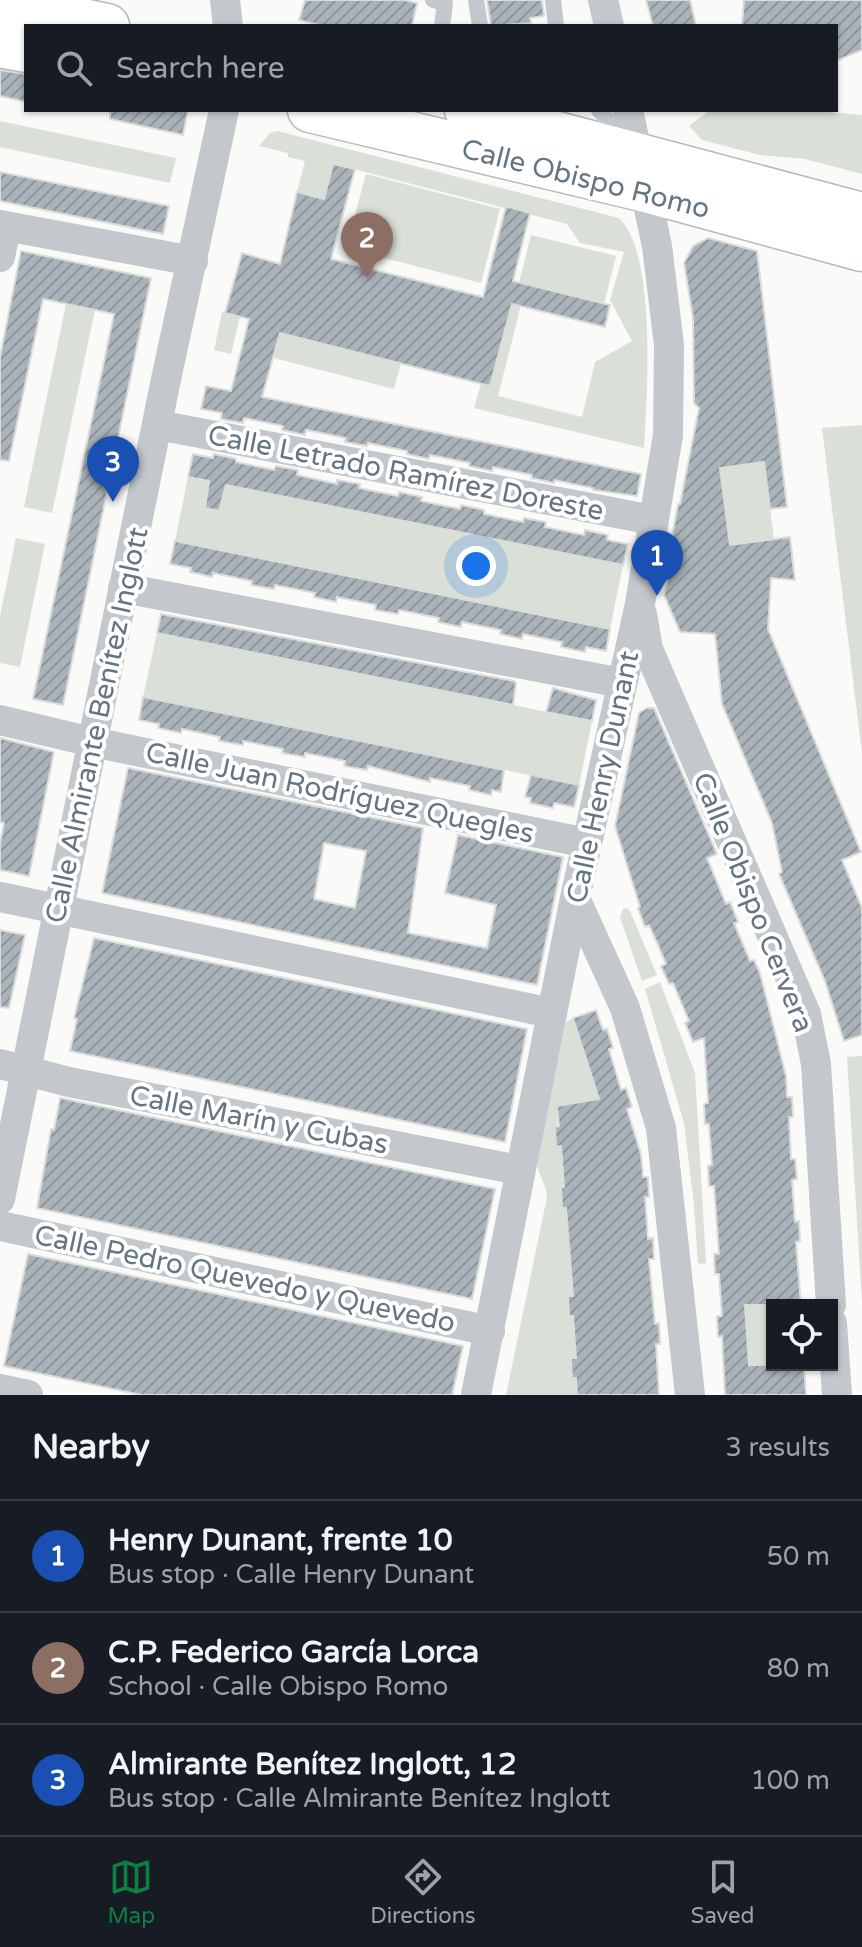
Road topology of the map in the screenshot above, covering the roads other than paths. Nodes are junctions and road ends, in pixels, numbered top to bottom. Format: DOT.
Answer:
graph roads {
  1 [pos="225,0"];
  2 [pos="433,0"];
  3 [pos="476,0"];
  4 [pos="553,0"];
  5 [pos="603,0"];
  6 [pos="0,4"];
  7 [pos="83,15"];
  8 [pos="228,24"];
  9 [pos="442,24"];
  10 [pos="480,24"];
  11 [pos="556,24"];
  12 [pos="609,24"];
  13 [pos="0,45"];
  14 [pos="24,50"];
  15 [pos="224,112"];
  16 [pos="321,112"];
  17 [pos="481,112"];
  18 [pos="600,112"];
  19 [pos="628,112"];
  20 [pos="642,172"];
  21 [pos="862,215"];
  22 [pos="3,226"];
  23 [pos="862,249"];
  24 [pos="0,257"];
  25 [pos="193,261"];
  26 [pos="158,425"];
  27 [pos="653,520"];
  28 [pos="123,588"];
  29 [pos="640,604"];
  30 [pos="622,683"];
  31 [pos="0,720"];
  32 [pos="92,742"];
  33 [pos="587,843"];
  34 [pos="0,897"];
  35 [pos="575,898"];
  36 [pos="58,910"];
  37 [pos="551,1013"];
  38 [pos="12,1068"];
  39 [pos="519,1170"];
  40 [pos="0,1199"];
  41 [pos="0,1226"];
  42 [pos="831,1299"];
  43 [pos="490,1331"];
  44 [pos="835,1371"];
  45 [pos="0,1389"];
  46 [pos="28,1395"];
  47 [pos="476,1395"];
  48 [pos="690,1395"];
  49 [pos="837,1395"];
  1 -- 8 [label="street"];
  2 -- 9 [label="lane"];
  3 -- 10 [label="lane"];
  4 -- 11 [label="lane"];
  5 -- 12 [label="street"];
  6 -- 7 [label="street"];
  13 -- 14 [label="street"];
  15 -- 25 [label="street, Calle Almirante Benítez Inglott"];
  16 -- 20 [label="street, Calle Obispo Romo"];
  17 -- 20 [label="street, Calle Obispo Romo"];
  18 -- 20 [label="lane"];
  19 -- 20 [label="street, Calle Henry Dunant"];
  20 -- 21 [label="street, Calle Obispo Romo"];
  20 -- 23 [label="street, Calle Obispo Romo"];
  20 -- 27 [label="street, Calle Henry Dunant"];
  22 -- 24 [label="street"];
  22 -- 25 [label="street"];
  25 -- 26 [label="street, Calle Almirante Benítez Inglott"];
  26 -- 27 [label="street, Calle Letrado Ramírez Doreste"];
  26 -- 28 [label="street, Calle Almirante Benítez Inglott"];
  27 -- 29 [label="street, Calle Henry Dunant"];
  28 -- 30 [label="street"];
  28 -- 32 [label="street, Calle Almirante Benítez Inglott"];
  29 -- 30 [label="street, Calle Henry Dunant"];
  29 -- 42 [label="street, Calle Obispo Cervera"];
  30 -- 33 [label="street, Calle Henry Dunant"];
  31 -- 32 [label="street, Calle Juan Rodríguez Quegles"];
  32 -- 33 [label="street, Calle Juan Rodríguez Quegles"];
  32 -- 36 [label="street, Calle Almirante Benítez Inglott"];
  33 -- 35 [label="street, Calle Henry Dunant"];
  34 -- 36 [label="street"];
  35 -- 37 [label="street, Calle Henry Dunant"];
  35 -- 48 [label="street"];
  36 -- 37 [label="street"];
  36 -- 38 [label="street, Calle Almirante Benítez Inglott"];
  37 -- 39 [label="street, Calle Henry Dunant"];
  38 -- 39 [label="street, Calle Marín y Cubas"];
  38 -- 40 [label="street, Calle Almirante Benítez Inglott"];
  39 -- 43 [label="street, Calle Henry Dunant"];
  41 -- 43 [label="street, Calle Pedro Quevedo y Quevedo"];
  43 -- 47 [label="street, Calle Henry Dunant"];
  44 -- 49 [label="street"];
  45 -- 46 [label="street"];
}
